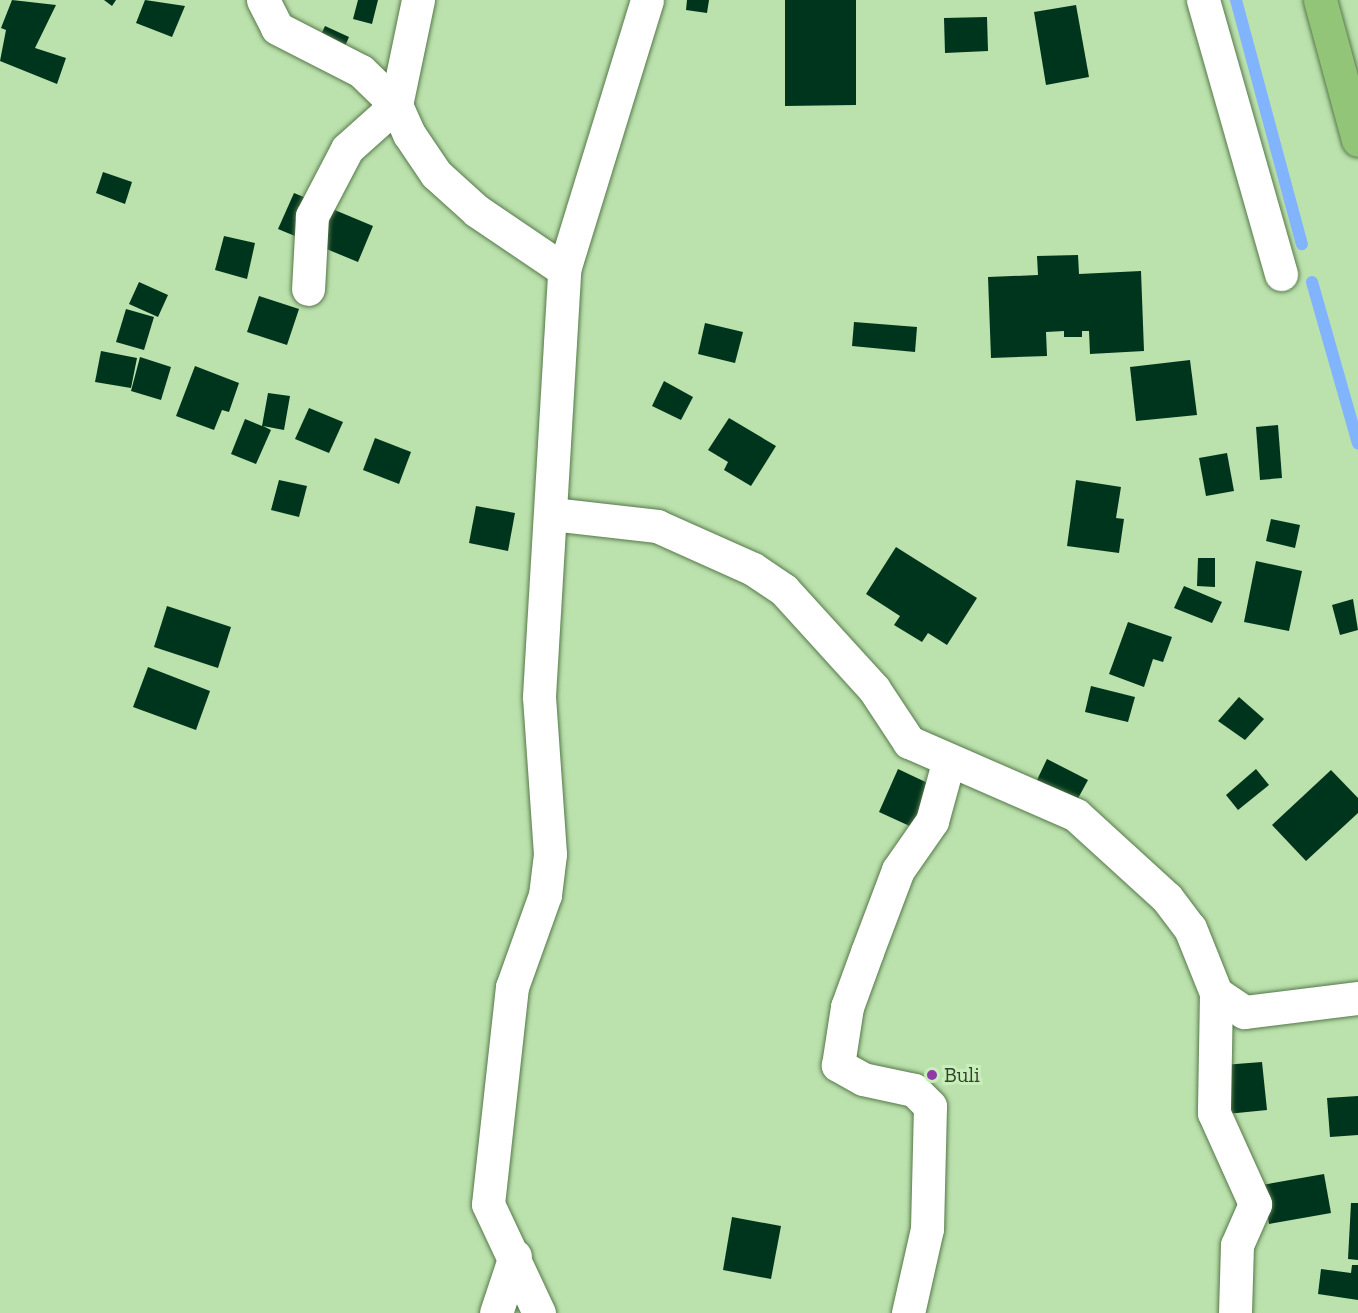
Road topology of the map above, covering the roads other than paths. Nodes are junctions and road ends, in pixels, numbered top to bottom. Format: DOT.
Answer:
graph roads {
  1 [pos="263,0"];
  2 [pos="418,0"];
  3 [pos="647,0"];
  4 [pos="1203,0"];
  5 [pos="1303,0"];
  6 [pos="1323,14"];
  7 [pos="396,105"];
  8 [pos="1358,140"];
  9 [pos="564,270"];
  10 [pos="1281,274"];
  11 [pos="308,289"];
  12 [pos="552,514"];
  13 [pos="948,763"];
  14 [pos="1216,993"];
  15 [pos="1358,998"];
  16 [pos="515,1256"];
  17 [pos="496,1313"];
  18 [pos="538,1313"];
  19 [pos="908,1313"];
  20 [pos="1235,1313"];
  1 -- 7 [label="street"];
  2 -- 7 [label="street"];
  3 -- 9 [label="street"];
  4 -- 10 [label="street"];
  5 -- 6 [label="street"];
  6 -- 8 [label="main road"];
  7 -- 9 [label="street"];
  7 -- 11 [label="street"];
  9 -- 12 [label="street"];
  12 -- 13 [label="street"];
  12 -- 16 [label="street"];
  13 -- 14 [label="street"];
  13 -- 19 [label="street"];
  14 -- 15 [label="street"];
  14 -- 20 [label="street"];
  16 -- 17 [label="street"];
  16 -- 18 [label="street"];
}
